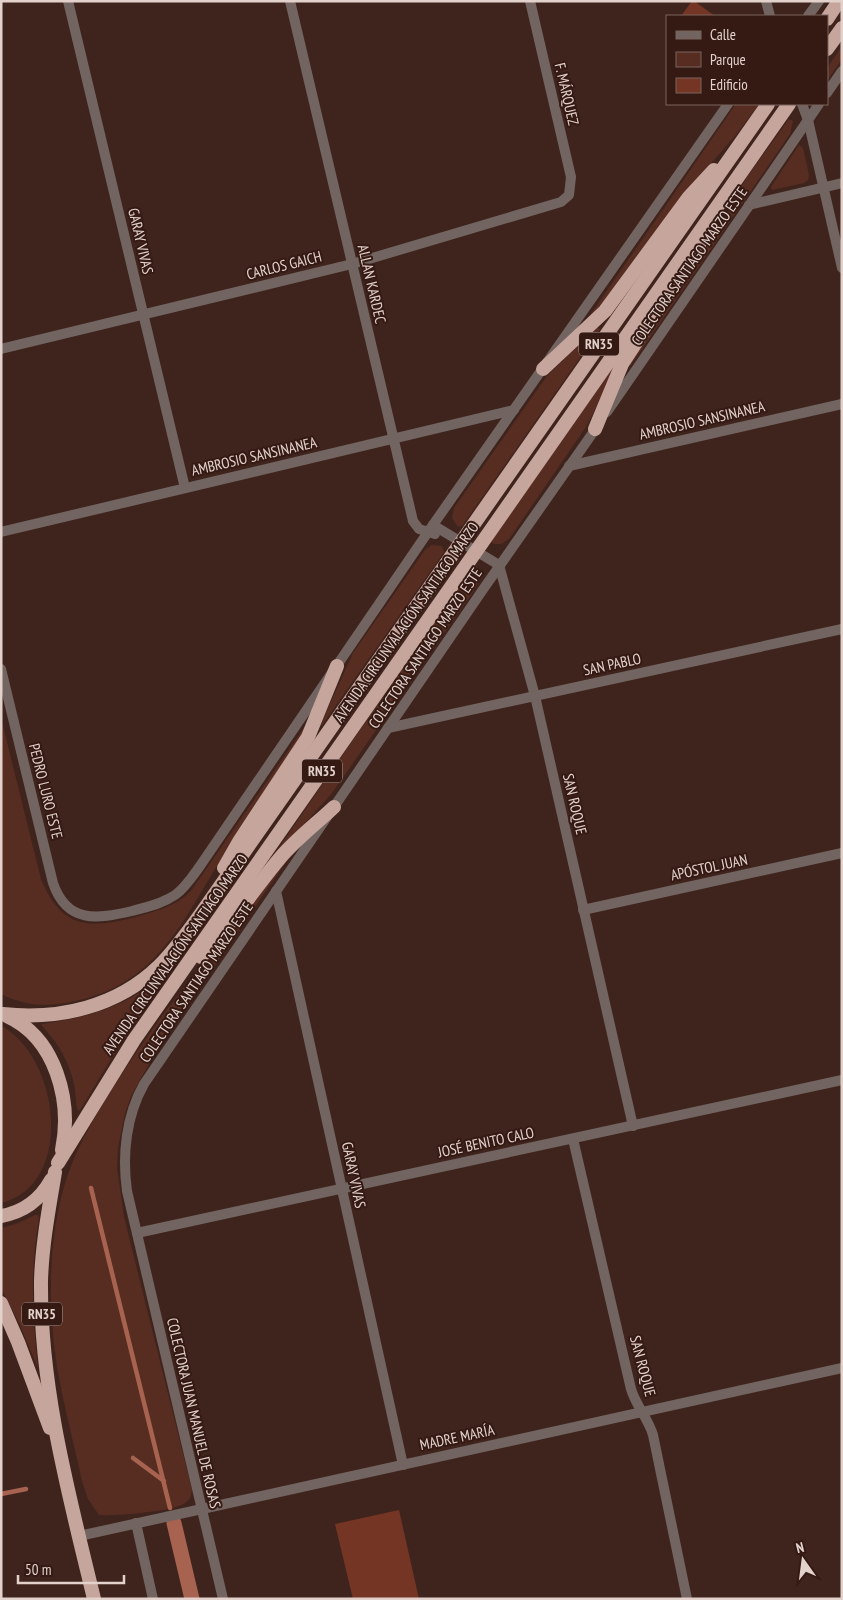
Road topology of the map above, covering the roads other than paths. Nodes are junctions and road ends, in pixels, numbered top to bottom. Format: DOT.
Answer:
graph roads {
  1 [pos="68,1"];
  2 [pos="290,1"];
  3 [pos="530,1"];
  4 [pos="766,1"];
  5 [pos="819,1"];
  6 [pos="839,1"];
  7 [pos="770,15"];
  8 [pos="809,15"];
  9 [pos="828,18"];
  10 [pos="842,28"];
  11 [pos="828,48"];
  12 [pos="842,71"];
  13 [pos="828,91"];
  14 [pos="727,105"];
  15 [pos="767,105"];
  16 [pos="788,105"];
  17 [pos="802,105"];
  18 [pos="818,105"];
  19 [pos="808,120"];
  20 [pos="738,146"];
  21 [pos="734,182"];
  22 [pos="842,183"];
  23 [pos="823,187"];
  24 [pos="569,195"];
  25 [pos="749,205"];
  26 [pos="352,264"];
  27 [pos="842,268"];
  28 [pos="143,314"];
  29 [pos="1,349"];
  30 [pos="543,369"];
  31 [pos="842,404"];
  32 [pos="514,410"];
  33 [pos="595,429"];
  34 [pos="393,439"];
  35 [pos="569,466"];
  36 [pos="185,488"];
  37 [pos="430,528"];
  38 [pos="1,532"];
  39 [pos="461,542"];
  40 [pos="476,551"];
  41 [pos="499,565"];
  42 [pos="842,630"];
  43 [pos="337,666"];
  44 [pos="1,669"];
  45 [pos="534,696"];
  46 [pos="388,728"];
  47 [pos="334,808"];
  48 [pos="842,853"];
  49 [pos="276,892"];
  50 [pos="584,910"];
  51 [pos="200,915"];
  52 [pos="167,992"];
  53 [pos="2,1014"];
  54 [pos="842,1080"];
  55 [pos="633,1126"];
  56 [pos="573,1139"];
  57 [pos="56,1167"];
  58 [pos="342,1189"];
  59 [pos="1,1216"];
  60 [pos="137,1233"];
  61 [pos="1,1303"];
  62 [pos="7,1323"];
  63 [pos="842,1368"];
  64 [pos="642,1412"];
  65 [pos="60,1455"];
  66 [pos="403,1464"];
  67 [pos="202,1509"];
  68 [pos="136,1523"];
  69 [pos="79,1536"];
  70 [pos="94,1599"];
  71 [pos="153,1599"];
  72 [pos="223,1599"];
  73 [pos="687,1599"];
  1 -- 28 [label="street, GARAY VIVAS"];
  2 -- 26 [label="street, ALLAN KARDEC"];
  3 -- 24 [label="street, F. MÁRQUEZ"];
  4 -- 7 [label="street"];
  5 -- 8 [label="street"];
  6 -- 9 [label="highway"];
  10 -- 11 [label="highway"];
  12 -- 13 [label="street"];
  14 -- 30 [label="street"];
  15 -- 20 [label="highway, AVENIDA CIRCUNVALACIÓN SANTIAGO MARZO / RN35"];
  16 -- 21 [label="highway, AVENIDA CIRCUNVALACIÓN SANTIAGO MARZO / RN35"];
  17 -- 19 [label="street"];
  18 -- 19 [label="street, COLECTORA SANTIAGO MARZO ESTE"];
  19 -- 23 [label="street"];
  19 -- 25 [label="street, COLECTORA SANTIAGO MARZO ESTE"];
  20 -- 30 [label="highway"];
  20 -- 39 [label="highway, AVENIDA CIRCUNVALACIÓN SANTIAGO MARZO / RN35"];
  21 -- 33 [label="highway"];
  21 -- 40 [label="highway, AVENIDA CIRCUNVALACIÓN SANTIAGO MARZO / RN35"];
  22 -- 23 [label="street"];
  23 -- 25 [label="street"];
  23 -- 27 [label="street"];
  24 -- 26 [label="street, CARLOS GAICH"];
  25 -- 33 [label="street, COLECTORA SANTIAGO MARZO ESTE"];
  26 -- 28 [label="street, CARLOS GAICH"];
  26 -- 34 [label="street, ALLAN KARDEC"];
  28 -- 29 [label="street, CARLOS GAICH"];
  28 -- 36 [label="street, GARAY VIVAS"];
  30 -- 32 [label="street"];
  31 -- 35 [label="street, AMBROSIO SANSINANEA"];
  32 -- 34 [label="street, AMBROSIO SANSINANEA"];
  32 -- 37 [label="street"];
  33 -- 35 [label="street, COLECTORA SANTIAGO MARZO ESTE"];
  34 -- 36 [label="street, AMBROSIO SANSINANEA"];
  34 -- 37 [label="street, ALLAN KARDEC"];
  35 -- 41 [label="street, COLECTORA SANTIAGO MARZO ESTE"];
  36 -- 38 [label="street, AMBROSIO SANSINANEA"];
  37 -- 39 [label="street"];
  37 -- 43 [label="street"];
  39 -- 40 [label="street"];
  39 -- 51 [label="highway, AVENIDA CIRCUNVALACIÓN SANTIAGO MARZO / RN35"];
  40 -- 41 [label="street"];
  40 -- 52 [label="highway, AVENIDA CIRCUNVALACIÓN SANTIAGO MARZO / RN35"];
  41 -- 45 [label="street, SAN ROQUE"];
  41 -- 46 [label="street, COLECTORA SANTIAGO MARZO ESTE"];
  42 -- 45 [label="street, SAN PABLO"];
  43 -- 44 [label="street, PEDRO LURO ESTE"];
  43 -- 51 [label="highway"];
  45 -- 46 [label="street, SAN PABLO"];
  45 -- 50 [label="street, SAN ROQUE"];
  46 -- 47 [label="street, COLECTORA SANTIAGO MARZO ESTE"];
  47 -- 49 [label="street, COLECTORA SANTIAGO MARZO ESTE"];
  47 -- 52 [label="highway"];
  48 -- 50 [label="street, APÓSTOL JUAN"];
  49 -- 58 [label="street, GARAY VIVAS"];
  49 -- 60 [label="street, COLECTORA SANTIAGO MARZO ESTE"];
  50 -- 55 [label="street, SAN ROQUE"];
  51 -- 53 [label="highway, AVENIDA CIRCUNVALACIÓN SANTIAGO MARZO / RN35"];
  52 -- 57 [label="highway, AVENIDA CIRCUNVALACIÓN SANTIAGO MARZO / RN35"];
  53 -- 57 [label="highway, RN35"];
  54 -- 55 [label="street, JOSÉ BENITO CALO"];
  55 -- 56 [label="street, JOSÉ BENITO CALO"];
  56 -- 58 [label="street, JOSÉ BENITO CALO"];
  56 -- 64 [label="street, SAN ROQUE"];
  57 -- 59 [label="highway, RN35"];
  57 -- 65 [label="highway, RN35"];
  58 -- 60 [label="street, JOSÉ BENITO CALO"];
  58 -- 66 [label="street, GARAY VIVAS"];
  60 -- 67 [label="street, COLECTORA JUAN MANUEL DE ROSAS"];
  61 -- 62 [label="highway, RN35"];
  62 -- 65 [label="highway, RN35"];
  63 -- 64 [label="street, MADRE MARÍA"];
  64 -- 66 [label="street, MADRE MARÍA"];
  64 -- 73 [label="street, SAN ROQUE"];
  65 -- 69 [label="highway, RN35"];
  66 -- 67 [label="street, MADRE MARÍA"];
  67 -- 68 [label="street, MADRE MARÍA"];
  67 -- 72 [label="street, COLECTORA JUAN MANUEL DE ROSAS"];
  68 -- 69 [label="street, MADRE MARÍA"];
  68 -- 71 [label="street"];
  69 -- 70 [label="highway, RN35"];
}
